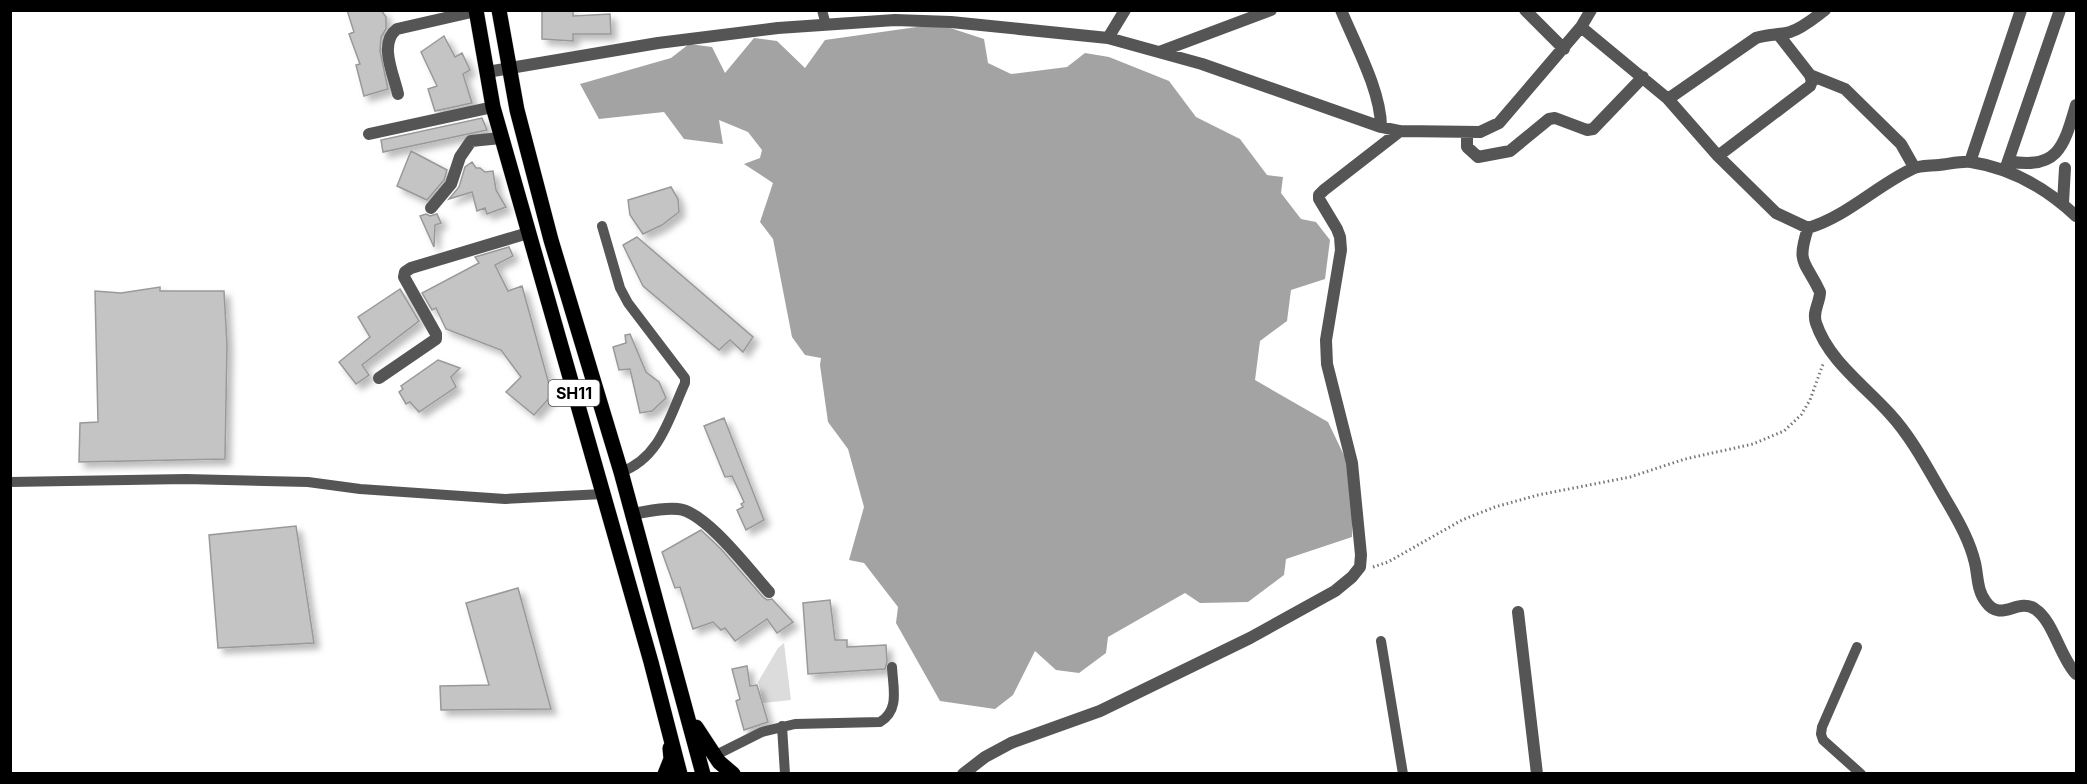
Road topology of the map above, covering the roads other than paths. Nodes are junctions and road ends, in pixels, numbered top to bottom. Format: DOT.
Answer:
graph roads {
  1 [pos="499,10"];
  2 [pos="822,10"];
  3 [pos="1125,10"];
  4 [pos="1271,10"];
  5 [pos="1341,10"];
  6 [pos="1525,10"];
  7 [pos="1592,10"];
  8 [pos="1825,10"];
  9 [pos="2021,10"];
  10 [pos="2060,10"];
  11 [pos="476,11"];
  12 [pos="826,25"];
  13 [pos="1581,27"];
  14 [pos="1778,34"];
  15 [pos="1108,38"];
  16 [pos="1564,49"];
  17 [pos="1159,52"];
  18 [pos="509,68"];
  19 [pos="487,72"];
  20 [pos="1810,75"];
  21 [pos="1642,77"];
  22 [pos="398,94"];
  23 [pos="1668,99"];
  24 [pos="493,107"];
  25 [pos="2076,109"];
  26 [pos="1381,127"];
  27 [pos="1400,131"];
  28 [pos="1467,132"];
  29 [pos="369,134"];
  30 [pos="501,138"];
  31 [pos="1718,156"];
  32 [pos="1970,162"];
  33 [pos="2006,165"];
  34 [pos="1914,167"];
  35 [pos="2065,168"];
  36 [pos="2062,203"];
  37 [pos="431,208"];
  38 [pos="2076,216"];
  39 [pos="603,226"];
  40 [pos="1808,228"];
  41 [pos="528,233"];
  42 [pos="379,378"];
  43 [pos="621,472"];
  44 [pos="10,482"];
  45 [pos="603,494"];
  46 [pos="631,514"];
  47 [pos="769,592"];
  48 [pos="1518,612"];
  49 [pos="1381,640"];
  50 [pos="1857,647"];
  51 [pos="892,667"];
  52 [pos="2076,674"];
  53 [pos="684,706"];
  54 [pos="782,726"];
  55 [pos="670,731"];
  56 [pos="714,756"];
  57 [pos="665,774"];
  58 [pos="680,774"];
  59 [pos="703,774"];
  60 [pos="733,774"];
  61 [pos="785,774"];
  62 [pos="963,774"];
  63 [pos="1403,774"];
  64 [pos="1537,774"];
  65 [pos="1861,774"];
  1 -- 18 [label="main road, SH11"];
  2 -- 12 [label="lane"];
  3 -- 15 [label="street"];
  4 -- 17 [label="street"];
  5 -- 26 [label="street"];
  6 -- 16 [label="street"];
  7 -- 13 [label="street"];
  8 -- 14 [label="street"];
  9 -- 32 [label="street"];
  10 -- 33 [label="street"];
  11 -- 19 [label="main road, SH11"];
  11 -- 22 [label="street"];
  12 -- 15 [label="street"];
  12 -- 18 [label="street"];
  13 -- 16 [label="street"];
  13 -- 21 [label="street"];
  14 -- 20 [label="street"];
  14 -- 23 [label="street"];
  15 -- 17 [label="street"];
  16 -- 28 [label="street"];
  17 -- 26 [label="street"];
  18 -- 19 [label="street"];
  18 -- 43 [label="main road, SH11"];
  19 -- 24 [label="main road, SH11"];
  20 -- 31 [label="street"];
  20 -- 34 [label="street"];
  21 -- 23 [label="street"];
  21 -- 28 [label="street"];
  23 -- 31 [label="street"];
  24 -- 29 [label="street"];
  24 -- 30 [label="main road, SH11"];
  25 -- 33 [label="street"];
  26 -- 27 [label="street"];
  27 -- 28 [label="street"];
  27 -- 62 [label="street"];
  30 -- 37 [label="street"];
  30 -- 41 [label="main road, SH11"];
  31 -- 40 [label="street"];
  32 -- 33 [label="street"];
  32 -- 34 [label="street"];
  33 -- 36 [label="street"];
  34 -- 40 [label="street"];
  35 -- 36 [label="street"];
  36 -- 38 [label="street"];
  39 -- 43 [label="lane"];
  40 -- 52 [label="street"];
  41 -- 42 [label="street"];
  41 -- 45 [label="main road, SH11"];
  43 -- 46 [label="main road, SH11"];
  44 -- 45 [label="lane"];
  45 -- 55 [label="main road, SH11"];
  46 -- 47 [label="street"];
  46 -- 53 [label="main road, SH11"];
  48 -- 64 [label="street"];
  49 -- 63 [label="lane"];
  50 -- 65 [label="lane"];
  51 -- 54 [label="lane"];
  53 -- 56 [label="main road"];
  53 -- 59 [label="main road, SH11"];
  54 -- 56 [label="lane"];
  54 -- 61 [label="lane"];
  55 -- 57 [label="main road"];
  55 -- 58 [label="main road, SH11"];
  56 -- 60 [label="main road"];
}
